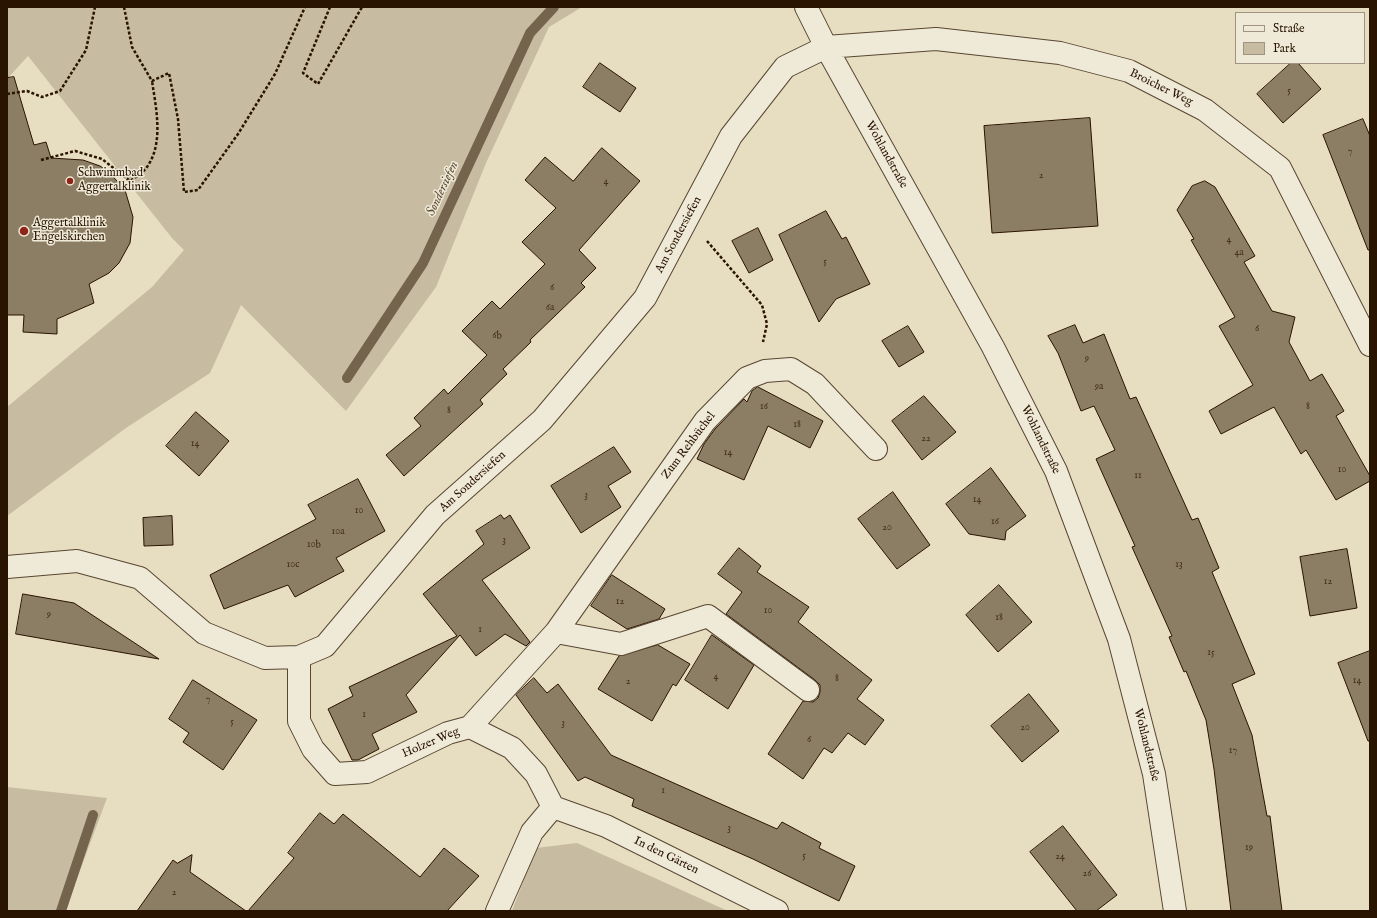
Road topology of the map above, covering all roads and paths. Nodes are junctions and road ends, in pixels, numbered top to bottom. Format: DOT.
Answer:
graph roads {
  1 [pos="95,7"];
  2 [pos="124,7"];
  3 [pos="305,7"];
  4 [pos="330,7"];
  5 [pos="362,7"];
  6 [pos="806,7"];
  7 [pos="826,47"];
  8 [pos="152,81"];
  9 [pos="7,94"];
  10 [pos="41,160"];
  11 [pos="687,219"];
  12 [pos="1370,345"];
  13 [pos="765,371"];
  14 [pos="876,449"];
  15 [pos="7,567"];
  16 [pos="556,632"];
  17 [pos="298,657"];
  18 [pos="808,690"];
  19 [pos="470,728"];
  20 [pos="553,807"];
  21 [pos="498,911"];
  22 [pos="777,911"];
  23 [pos="1175,911"];
  1 -- 9 [label="path"];
  2 -- 8 [label="path"];
  3 -- 8 [label="path"];
  4 -- 5 [label="path"];
  6 -- 7 [label="street, Wohlandstraße"];
  7 -- 11 [label="street, Am Sondersiefen"];
  7 -- 12 [label="street, Broicher Weg"];
  7 -- 23 [label="street, Wohlandstraße"];
  8 -- 10 [label="path"];
  11 -- 13 [label="path"];
  11 -- 17 [label="street, Am Sondersiefen"];
  13 -- 14 [label="street, Zum Rehbüchel"];
  13 -- 16 [label="street, Zum Rehbüchel"];
  15 -- 17 [label="street, Am Sondersiefen"];
  16 -- 18 [label="street"];
  16 -- 19 [label="street, Zum Rehbüchel"];
  17 -- 19 [label="street, Holzer Weg"];
  19 -- 20 [label="street, Holzer Weg"];
  20 -- 21 [label="street"];
  20 -- 22 [label="street, In den Gärten"];
}
